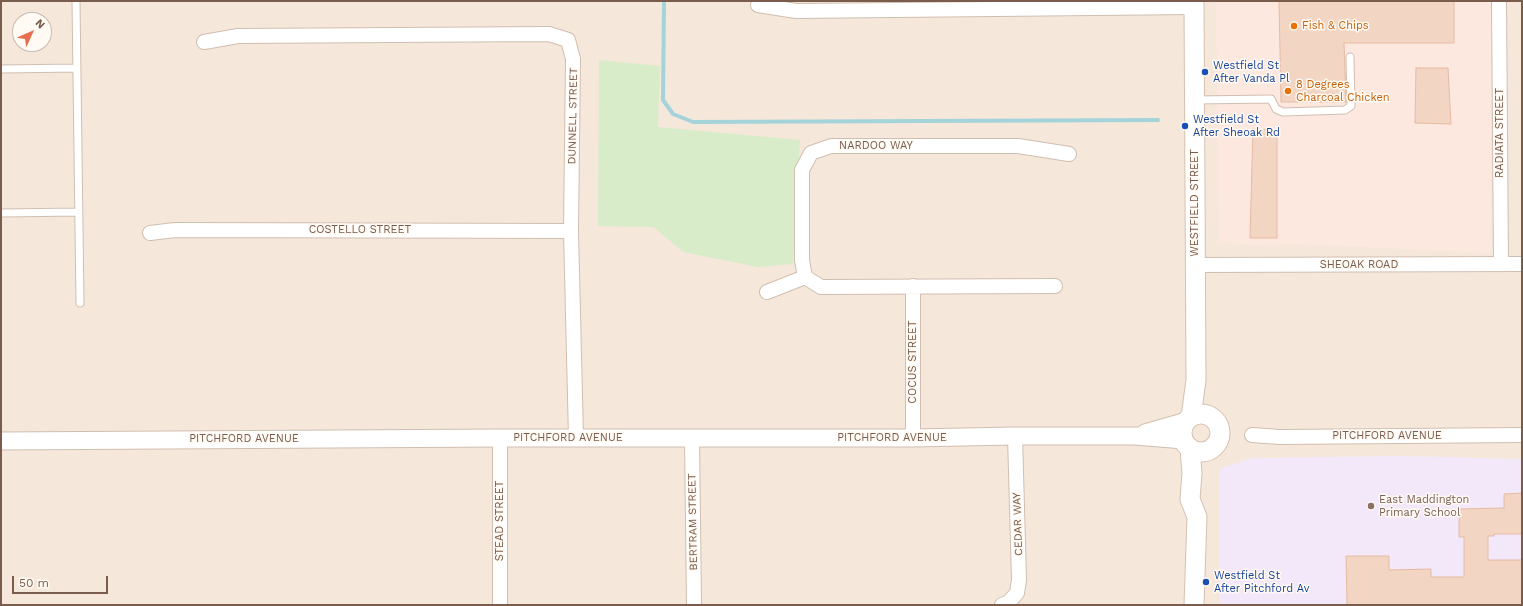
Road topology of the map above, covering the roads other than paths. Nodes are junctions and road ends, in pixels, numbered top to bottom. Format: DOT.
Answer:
graph roads {
  1 [pos="76,1"];
  2 [pos="1499,1"];
  3 [pos="1194,4"];
  4 [pos="758,5"];
  5 [pos="204,42"];
  6 [pos="1350,57"];
  7 [pos="77,68"];
  8 [pos="1,69"];
  9 [pos="1194,100"];
  10 [pos="1068,154"];
  11 [pos="79,212"];
  12 [pos="1,214"];
  13 [pos="571,231"];
  14 [pos="150,233"];
  15 [pos="1501,264"];
  16 [pos="1522,264"];
  17 [pos="1195,265"];
  18 [pos="805,277"];
  19 [pos="913,286"];
  20 [pos="1055,286"];
  21 [pos="767,292"];
  22 [pos="80,303"];
  23 [pos="1196,380"];
  24 [pos="1212,417"];
  25 [pos="1189,419"];
  26 [pos="1252,435"];
  27 [pos="1522,435"];
  28 [pos="1015,436"];
  29 [pos="1135,436"];
  30 [pos="500,438"];
  31 [pos="576,438"];
  32 [pos="913,438"];
  33 [pos="692,439"];
  34 [pos="1,441"];
  35 [pos="1194,446"];
  36 [pos="500,605"];
  37 [pos="694,605"];
  38 [pos="1002,605"];
  39 [pos="1194,605"];
  1 -- 7 [label="lane"];
  2 -- 15 [label="street, RADIATA STREET"];
  3 -- 4 [label="street"];
  3 -- 9 [label="main road, WESTFIELD STREET"];
  5 -- 13 [label="street, DUNNELL STREET"];
  6 -- 9 [label="lane"];
  7 -- 8 [label="lane"];
  7 -- 11 [label="lane"];
  9 -- 17 [label="main road, WESTFIELD STREET"];
  10 -- 18 [label="street, NARDOO WAY"];
  11 -- 12 [label="lane"];
  11 -- 22 [label="lane"];
  13 -- 14 [label="street, COSTELLO STREET"];
  13 -- 31 [label="street, DUNNELL STREET"];
  15 -- 16 [label="street, SHEOAK ROAD"];
  15 -- 17 [label="street, SHEOAK ROAD"];
  17 -- 23 [label="main road, WESTFIELD STREET"];
  18 -- 19 [label="street"];
  18 -- 21 [label="street"];
  19 -- 20 [label="street"];
  19 -- 32 [label="street, COCUS STREET"];
  23 -- 24 [label="main road, WESTFIELD STREET"];
  23 -- 25 [label="main road, WESTFIELD STREET"];
  24 -- 25 [label="main road"];
  24 -- 35 [label="main road"];
  25 -- 29 [label="street, PITCHFORD AVENUE"];
  25 -- 35 [label="main road"];
  26 -- 27 [label="street, PITCHFORD AVENUE"];
  28 -- 29 [label="street, PITCHFORD AVENUE"];
  28 -- 32 [label="street, PITCHFORD AVENUE"];
  28 -- 38 [label="street, CEDAR WAY"];
  29 -- 35 [label="street, PITCHFORD AVENUE"];
  30 -- 31 [label="street, PITCHFORD AVENUE"];
  30 -- 34 [label="street, PITCHFORD AVENUE"];
  30 -- 36 [label="street, STEAD STREET"];
  31 -- 33 [label="street, PITCHFORD AVENUE"];
  32 -- 33 [label="street, PITCHFORD AVENUE"];
  33 -- 37 [label="street, BERTRAM STREET"];
  35 -- 39 [label="main road"];
}
